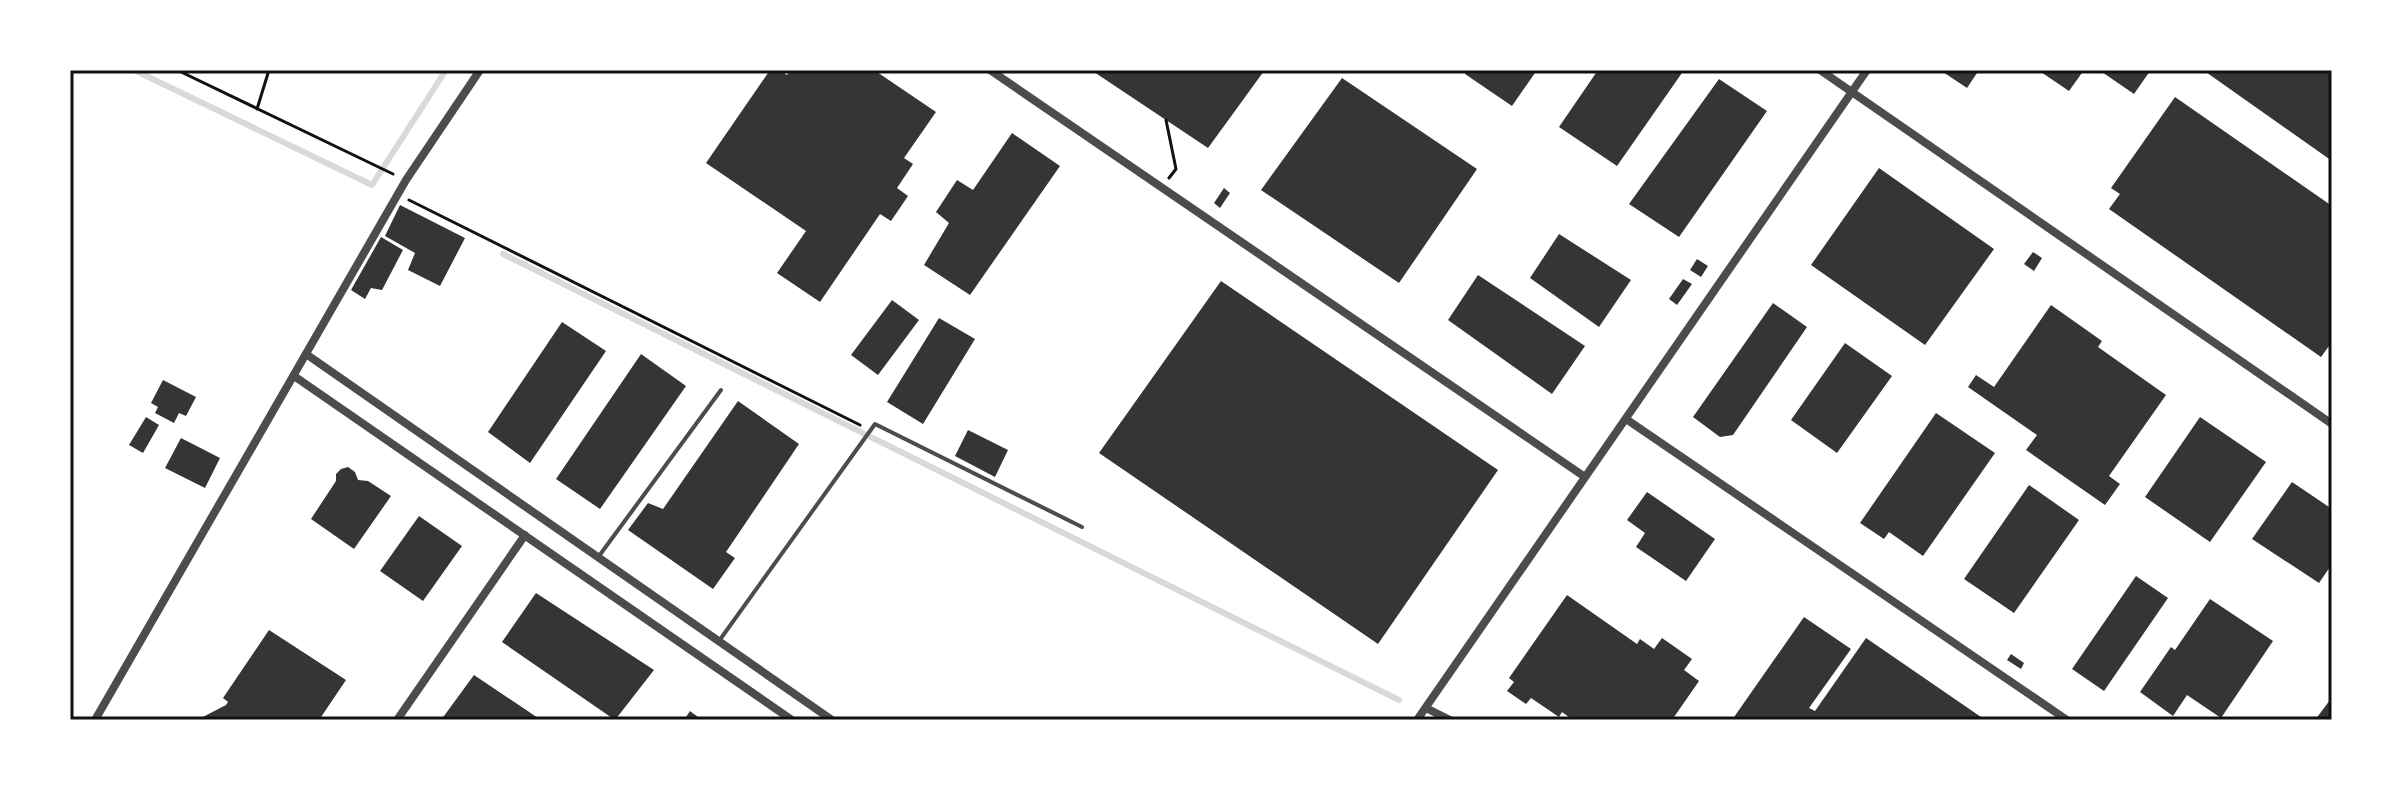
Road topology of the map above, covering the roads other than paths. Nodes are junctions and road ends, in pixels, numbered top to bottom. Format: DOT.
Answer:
graph roads {
  1 [pos="480,70"];
  2 [pos="990,70"];
  3 [pos="1820,70"];
  4 [pos="1867,70"];
  5 [pos="1852,92"];
  6 [pos="306,354"];
  7 [pos="294,376"];
  8 [pos="721,390"];
  9 [pos="1626,419"];
  10 [pos="2332,424"];
  11 [pos="1585,477"];
  12 [pos="1082,527"];
  13 [pos="525,535"];
  14 [pos="598,558"];
  15 [pos="719,641"];
  16 [pos="1426,708"];
  17 [pos="95,720"];
  18 [pos="397,720"];
  19 [pos="792,720"];
  20 [pos="832,720"];
  21 [pos="1417,720"];
  22 [pos="1450,720"];
  23 [pos="2067,720"];
  1 -- 6 [label="street"];
  2 -- 11 [label="street"];
  3 -- 5 [label="street"];
  4 -- 5 [label="street"];
  5 -- 9 [label="street"];
  5 -- 10 [label="street"];
  6 -- 7 [label="street"];
  6 -- 14 [label="street"];
  7 -- 13 [label="street"];
  7 -- 17 [label="street"];
  8 -- 14 [label="lane"];
  9 -- 11 [label="street"];
  9 -- 23 [label="street"];
  11 -- 16 [label="street"];
  12 -- 15 [label="lane"];
  13 -- 18 [label="street"];
  13 -- 19 [label="street"];
  14 -- 15 [label="street"];
  15 -- 20 [label="street"];
  16 -- 21 [label="street"];
  16 -- 22 [label="street"];
}
